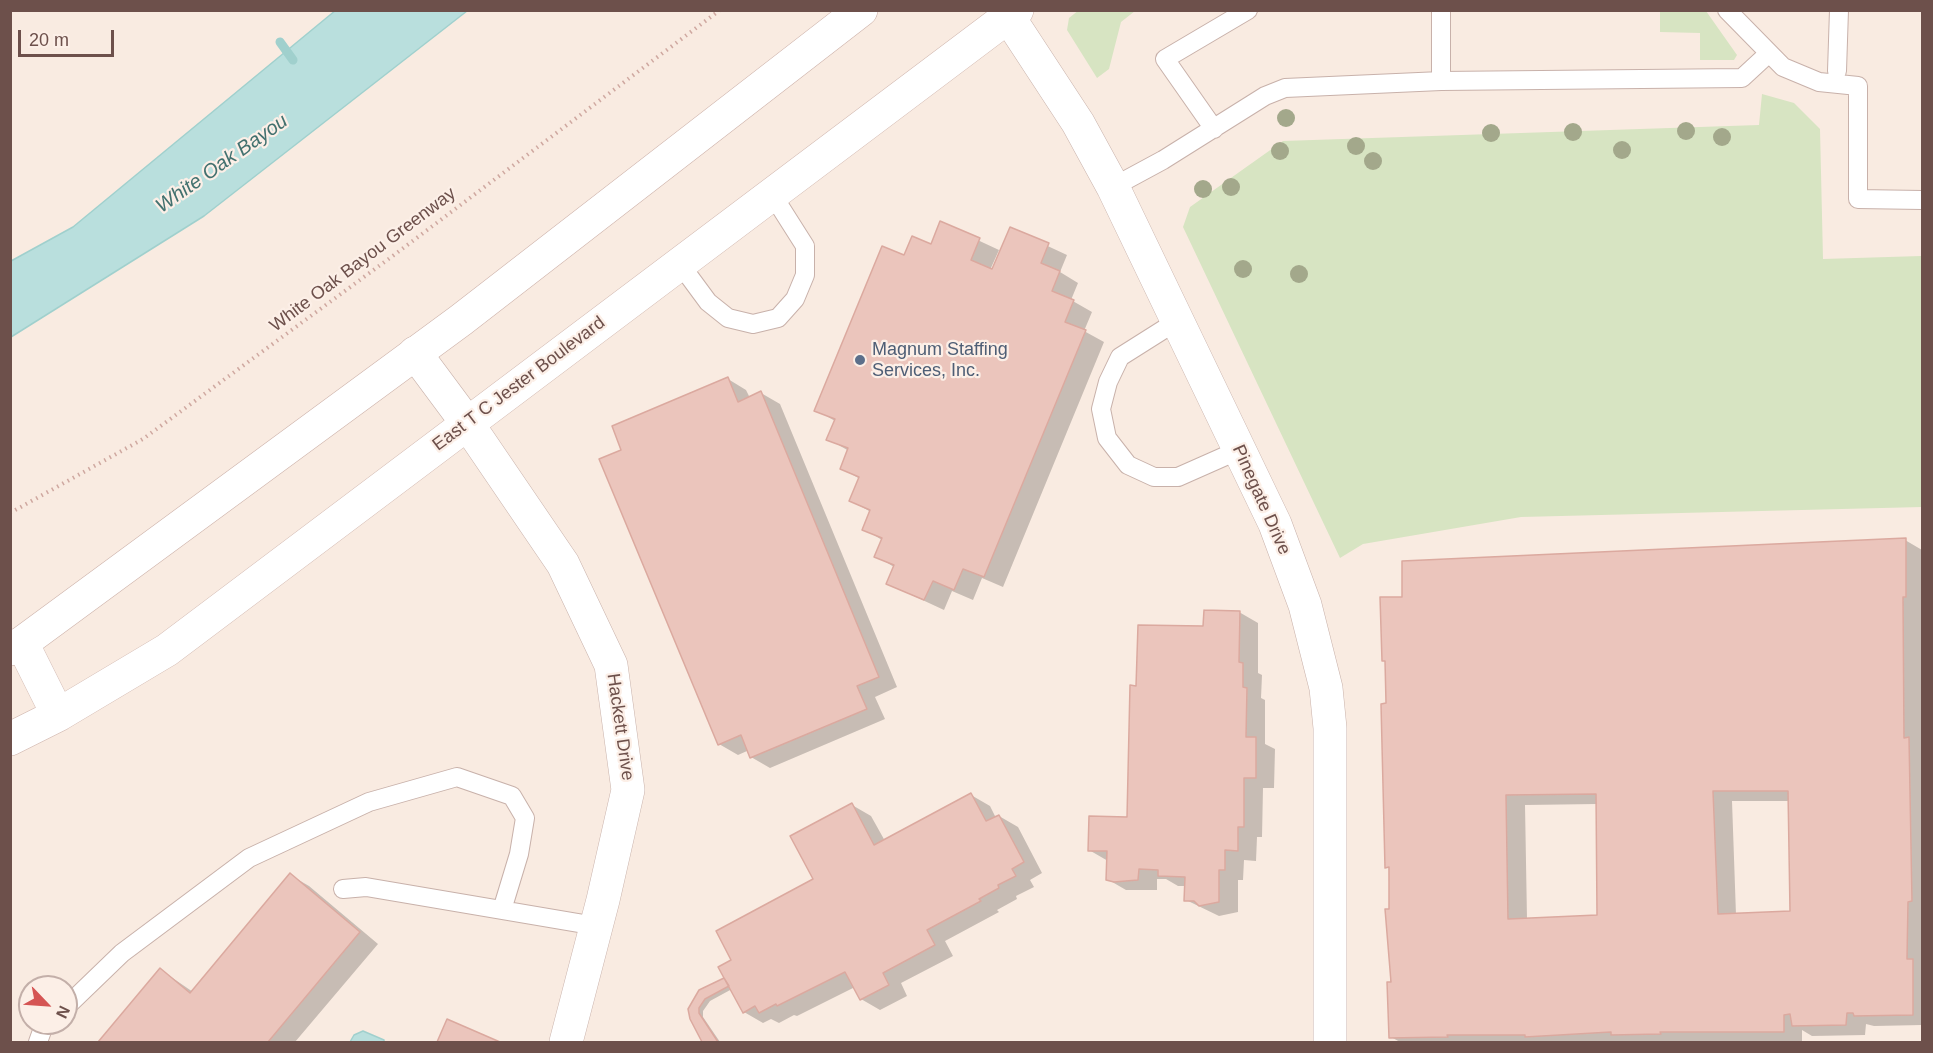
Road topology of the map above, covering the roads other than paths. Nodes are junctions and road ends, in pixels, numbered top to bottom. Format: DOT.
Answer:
graph roads {
  1 [pos="861,10"];
  2 [pos="1248,10"];
  3 [pos="1441,10"];
  4 [pos="1727,10"];
  5 [pos="1839,10"];
  6 [pos="1010,13"];
  7 [pos="1768,54"];
  8 [pos="1837,71"];
  9 [pos="1441,81"];
  10 [pos="1214,129"];
  11 [pos="1113,187"];
  12 [pos="772,194"];
  13 [pos="1923,200"];
  14 [pos="680,264"];
  15 [pos="1176,321"];
  16 [pos="415,353"];
  17 [pos="467,423"];
  18 [pos="1239,450"];
  19 [pos="16,646"];
  20 [pos="58,715"];
  21 [pos="10,739"];
  22 [pos="343,889"];
  23 [pos="502,910"];
  24 [pos="596,926"];
  25 [pos="78,995"];
  26 [pos="566,1042"];
  27 [pos="1330,1042"];
  1 -- 16 [label="street"];
  2 -- 10 [label="lane"];
  3 -- 9 [label="lane"];
  4 -- 7 [label="lane"];
  5 -- 8 [label="lane"];
  6 -- 11 [label="street, Pinegate Drive"];
  6 -- 12 [label="street, East T C Jester Boulevard"];
  7 -- 9 [label="lane"];
  7 -- 13 [label="lane"];
  9 -- 10 [label="lane"];
  10 -- 11 [label="lane"];
  11 -- 15 [label="street, Pinegate Drive"];
  12 -- 14 [label="street, East T C Jester Boulevard"];
  12 -- 14 [label="lane"];
  14 -- 17 [label="street, East T C Jester Boulevard"];
  15 -- 18 [label="street, Pinegate Drive"];
  15 -- 18 [label="lane"];
  16 -- 17 [label="street, Hackett Drive"];
  16 -- 19 [label="street"];
  17 -- 20 [label="street, East T C Jester Boulevard"];
  17 -- 24 [label="street, Hackett Drive"];
  18 -- 27 [label="street, Pinegate Drive"];
  19 -- 20 [label="street"];
  20 -- 21 [label="street, East T C Jester Boulevard"];
  22 -- 23 [label="lane"];
  23 -- 24 [label="lane"];
  23 -- 25 [label="lane"];
  24 -- 26 [label="street, Hackett Drive"];
}
